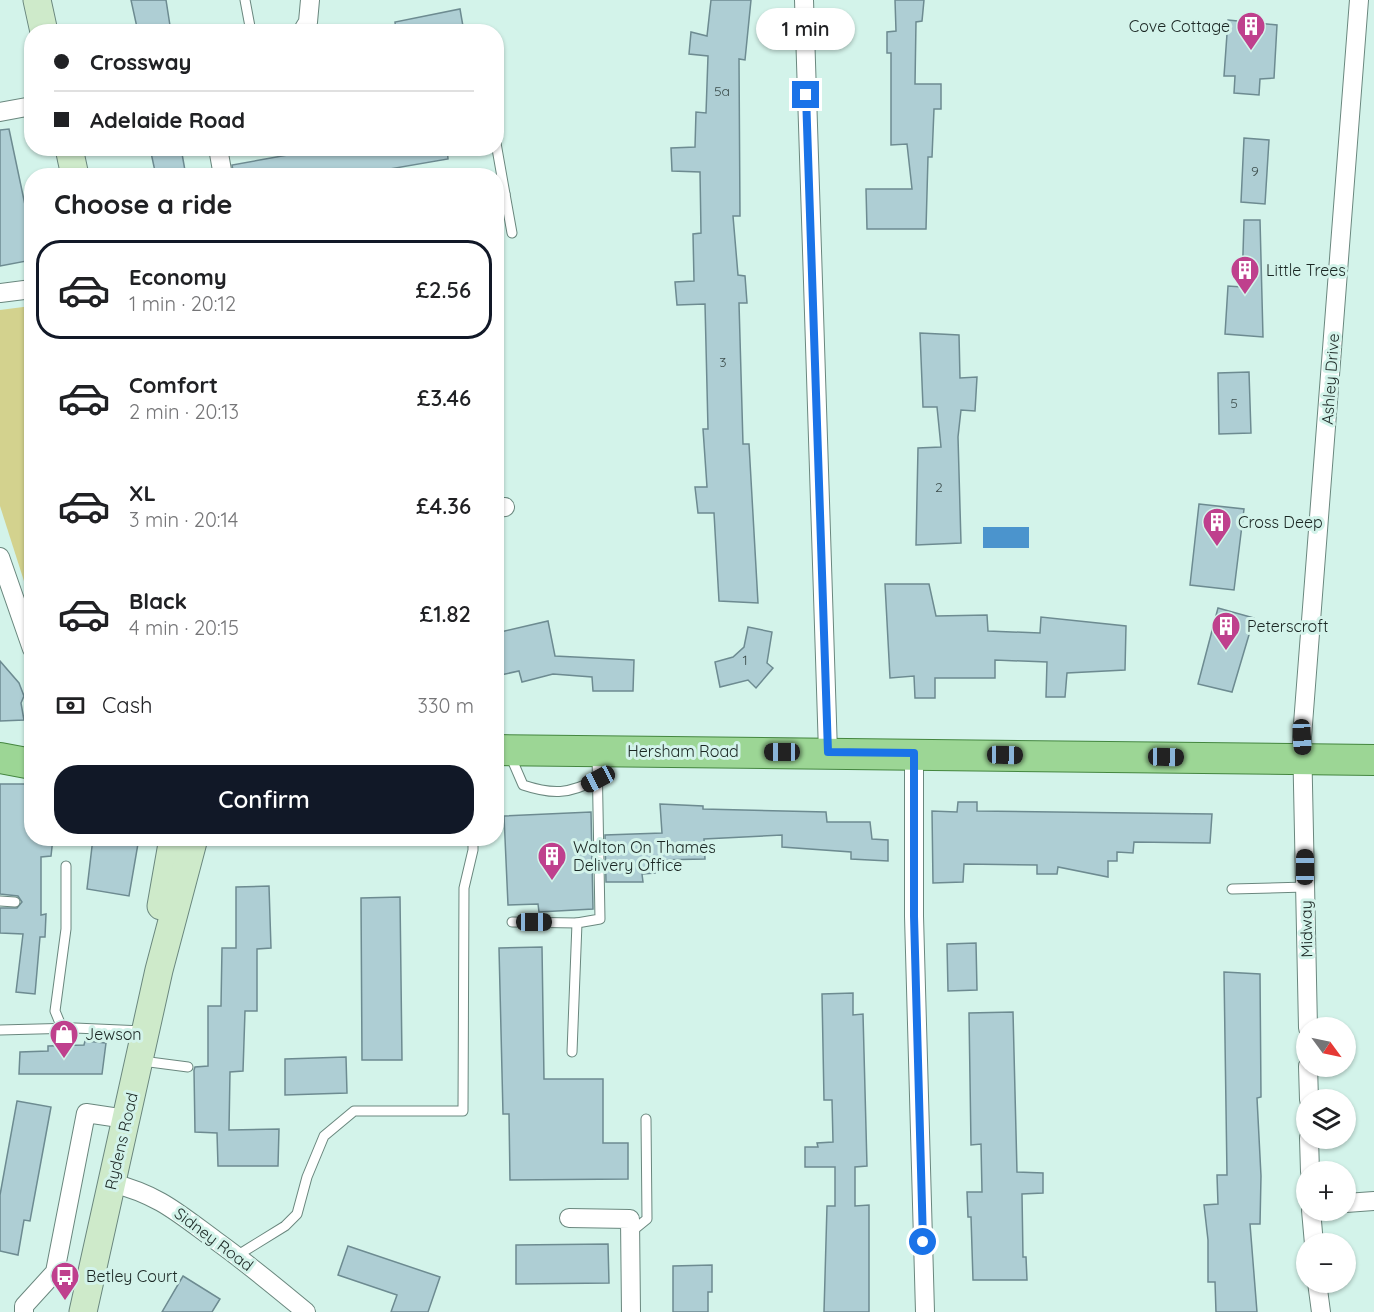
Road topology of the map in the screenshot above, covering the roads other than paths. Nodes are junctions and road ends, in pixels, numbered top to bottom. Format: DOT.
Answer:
graph roads {
  1 [pos="37,0"];
  2 [pos="245,0"];
  3 [pos="310,0"];
  4 [pos="804,0"];
  5 [pos="1359,0"];
  6 [pos="42,24"];
  7 [pos="250,24"];
  8 [pos="307,24"];
  9 [pos="24,108"];
  10 [pos="0,112"];
  11 [pos="504,205"];
  12 [pos="512,233"];
  13 [pos="24,290"];
  14 [pos="0,293"];
  15 [pos="0,557"];
  16 [pos="24,626"];
  17 [pos="24,744"];
  18 [pos="0,748"];
  19 [pos="504,750"];
  20 [pos="828,752"];
  21 [pos="504,753"];
  22 [pos="914,753"];
  23 [pos="0,758"];
  24 [pos="1303,759"];
  25 [pos="1374,760"];
  26 [pos="24,762"];
  27 [pos="597,765"];
  28 [pos="171,846"];
  29 [pos="192,846"];
  30 [pos="473,846"];
  31 [pos="66,866"];
  32 [pos="1306,886"];
  33 [pos="1232,889"];
  34 [pos="0,901"];
  35 [pos="15,902"];
  36 [pos="513,922"];
  37 [pos="577,922"];
  38 [pos="159,970"];
  39 [pos="1308,1017"];
  40 [pos="62,1028"];
  41 [pos="0,1030"];
  42 [pos="145,1031"];
  43 [pos="572,1052"];
  44 [pos="140,1060"];
  45 [pos="188,1067"];
  46 [pos="126,1119"];
  47 [pos="646,1119"];
  48 [pos="112,1183"];
  49 [pos="1374,1201"];
  50 [pos="1356,1202"];
  51 [pos="569,1218"];
  52 [pos="630,1233"];
  53 [pos="238,1255"];
  54 [pos="1318,1293"];
  55 [pos="24,1312"];
  56 [pos="83,1312"];
  57 [pos="306,1312"];
  58 [pos="631,1312"];
  59 [pos="925,1312"];
  60 [pos="1321,1312"];
  1 -- 6 [label="street"];
  2 -- 7 [label="lane"];
  3 -- 8 [label="street"];
  4 -- 20 [label="street"];
  5 -- 24 [label="street, Ashley Drive"];
  9 -- 10 [label="street"];
  11 -- 12 [label="lane"];
  13 -- 14 [label="street"];
  15 -- 16 [label="street"];
  17 -- 18 [label="main road"];
  19 -- 27 [label="main road, Hersham Road"];
  20 -- 22 [label="main road, Hersham Road"];
  20 -- 27 [label="main road, Hersham Road"];
  21 -- 27 [label="lane"];
  22 -- 24 [label="main road, Hersham Road"];
  22 -- 59 [label="street"];
  23 -- 26 [label="main road"];
  24 -- 25 [label="main road, Hersham Road"];
  24 -- 32 [label="street, Midway"];
  27 -- 37 [label="lane"];
  28 -- 38 [label="street, Rydens Road"];
  29 -- 38 [label="street, Rydens Road"];
  30 -- 53 [label="lane"];
  31 -- 40 [label="lane"];
  32 -- 33 [label="lane"];
  32 -- 39 [label="street, Midway"];
  34 -- 35 [label="lane"];
  36 -- 37 [label="lane"];
  37 -- 43 [label="lane"];
  38 -- 42 [label="street, Rydens Road"];
  40 -- 41 [label="lane"];
  40 -- 42 [label="lane"];
  42 -- 44 [label="street, Rydens Road"];
  44 -- 45 [label="lane"];
  44 -- 46 [label="street, Rydens Road"];
  46 -- 48 [label="street, Rydens Road"];
  46 -- 55 [label="street"];
  47 -- 52 [label="lane"];
  48 -- 53 [label="street, Sidney Road"];
  48 -- 56 [label="street, Rydens Road"];
  49 -- 50 [label="street"];
  51 -- 52 [label="street"];
  52 -- 58 [label="street"];
  53 -- 57 [label="street, Sidney Road"];
  54 -- 60 [label="street"];
}
